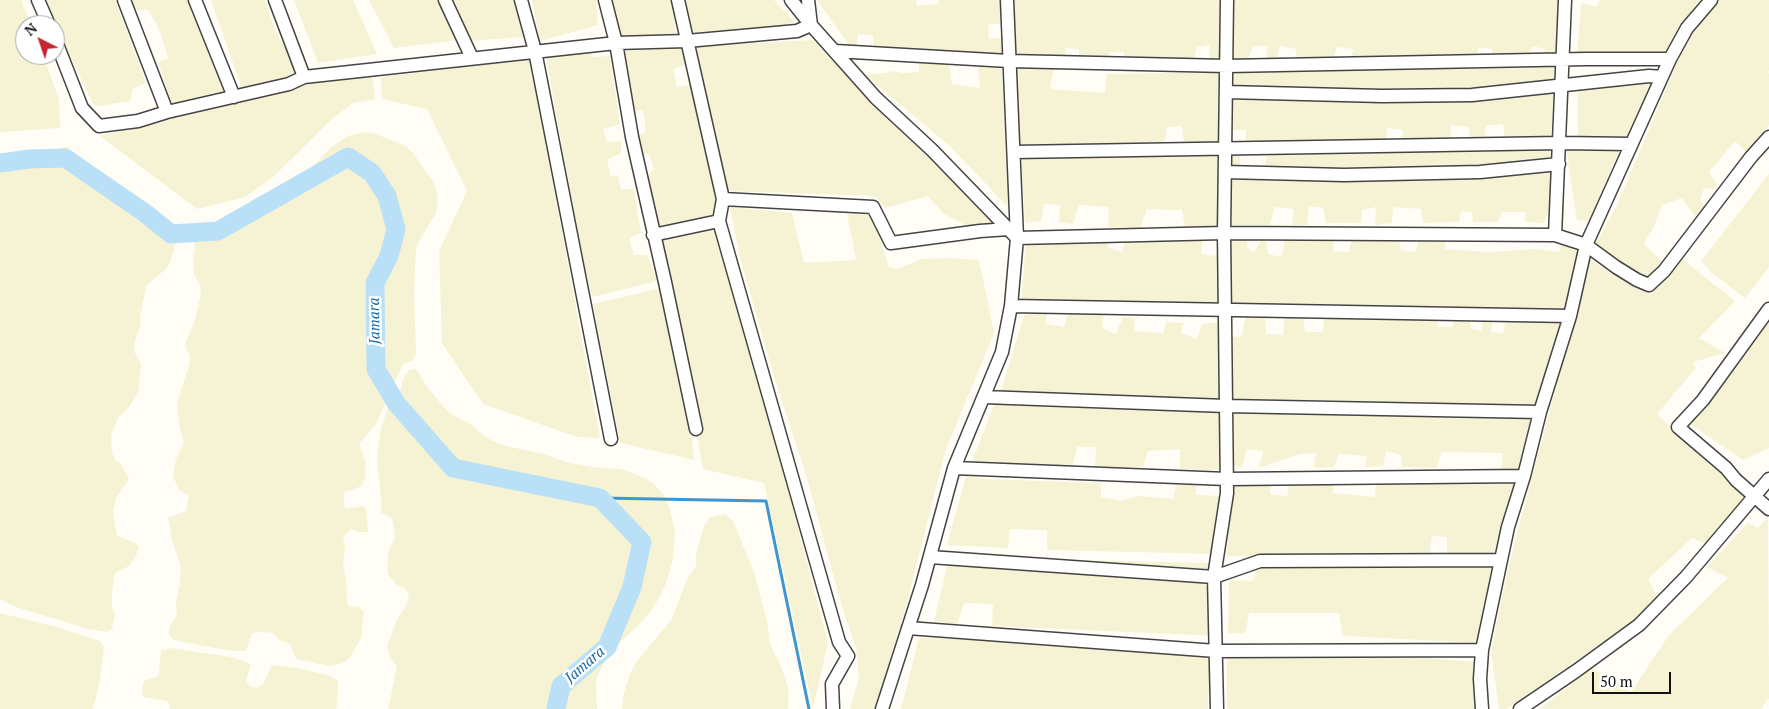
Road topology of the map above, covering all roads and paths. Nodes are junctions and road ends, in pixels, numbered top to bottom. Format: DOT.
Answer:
graph roads {
  1 [pos="38,0"];
  2 [pos="124,0"];
  3 [pos="195,0"];
  4 [pos="275,0"];
  5 [pos="445,0"];
  6 [pos="521,0"];
  7 [pos="605,0"];
  8 [pos="678,0"];
  9 [pos="791,0"];
  10 [pos="808,0"];
  11 [pos="1007,0"];
  12 [pos="1227,0"];
  13 [pos="1565,0"];
  14 [pos="1711,0"];
  15 [pos="45,15"];
  16 [pos="811,25"];
  17 [pos="687,41"];
  18 [pos="616,43"];
  19 [pos="835,51"];
  20 [pos="534,52"];
  21 [pos="472,58"];
  22 [pos="1670,59"];
  23 [pos="1561,60"];
  24 [pos="1009,61"];
  25 [pos="65,65"];
  26 [pos="1227,66"];
  27 [pos="1662,77"];
  28 [pos="304,78"];
  29 [pos="1561,85"];
  30 [pos="1226,92"];
  31 [pos="234,97"];
  32 [pos="167,112"];
  33 [pos="1769,137"];
  34 [pos="1560,143"];
  35 [pos="1631,144"];
  36 [pos="1225,149"];
  37 [pos="1014,152"];
  38 [pos="1559,164"];
  39 [pos="1225,172"];
  40 [pos="723,199"];
  41 [pos="719,221"];
  42 [pos="1224,233"];
  43 [pos="1013,234"];
  44 [pos="654,235"];
  45 [pos="1555,235"];
  46 [pos="1586,246"];
  47 [pos="1010,306"];
  48 [pos="1769,309"];
  49 [pos="1224,310"];
  50 [pos="1570,316"];
  51 [pos="984,396"];
  52 [pos="1226,406"];
  53 [pos="1540,412"];
  54 [pos="696,430"];
  55 [pos="611,439"];
  56 [pos="954,468"];
  57 [pos="1524,476"];
  58 [pos="1227,479"];
  59 [pos="1769,479"];
  60 [pos="1754,496"];
  61 [pos="1769,509"];
  62 [pos="930,557"];
  63 [pos="1501,560"];
  64 [pos="1214,577"];
  65 [pos="908,628"];
  66 [pos="1482,650"];
  67 [pos="1216,651"];
  68 [pos="833,709"];
  69 [pos="882,709"];
  70 [pos="1217,709"];
  71 [pos="1482,709"];
  72 [pos="1520,709"];
  1 -- 15 [label="street"];
  2 -- 32 [label="street"];
  3 -- 31 [label="street"];
  4 -- 28 [label="street"];
  5 -- 21 [label="street"];
  6 -- 20 [label="street"];
  7 -- 18 [label="street"];
  8 -- 17 [label="street"];
  9 -- 16 [label="street"];
  10 -- 16 [label="street"];
  11 -- 24 [label="street"];
  12 -- 26 [label="street"];
  13 -- 23 [label="street"];
  14 -- 22 [label="street"];
  16 -- 17 [label="street"];
  16 -- 19 [label="street"];
  17 -- 18 [label="street"];
  17 -- 40 [label="street"];
  18 -- 20 [label="street"];
  18 -- 44 [label="street"];
  19 -- 24 [label="street"];
  19 -- 43 [label="street"];
  20 -- 21 [label="street"];
  20 -- 55 [label="street"];
  21 -- 28 [label="street"];
  22 -- 23 [label="street"];
  22 -- 27 [label="street"];
  23 -- 26 [label="street"];
  23 -- 29 [label="street"];
  24 -- 26 [label="street"];
  24 -- 37 [label="street"];
  25 -- 32 [label="street"];
  26 -- 30 [label="street"];
  27 -- 29 [label="street"];
  27 -- 35 [label="street"];
  28 -- 31 [label="street"];
  29 -- 30 [label="street"];
  29 -- 34 [label="street"];
  30 -- 36 [label="street"];
  31 -- 32 [label="street"];
  33 -- 46 [label="street"];
  34 -- 35 [label="street"];
  34 -- 36 [label="street"];
  34 -- 38 [label="street"];
  35 -- 46 [label="street"];
  36 -- 37 [label="street"];
  36 -- 39 [label="street"];
  37 -- 43 [label="street"];
  38 -- 39 [label="street"];
  38 -- 45 [label="street"];
  39 -- 42 [label="street"];
  40 -- 41 [label="street"];
  40 -- 43 [label="street"];
  41 -- 44 [label="street"];
  41 -- 68 [label="street"];
  42 -- 43 [label="street"];
  42 -- 45 [label="street"];
  42 -- 49 [label="street"];
  43 -- 47 [label="street"];
  44 -- 54 [label="street"];
  45 -- 46 [label="street"];
  46 -- 50 [label="street"];
  47 -- 49 [label="street"];
  47 -- 51 [label="street"];
  48 -- 60 [label="street"];
  49 -- 50 [label="street"];
  49 -- 52 [label="street"];
  50 -- 53 [label="street"];
  51 -- 52 [label="street"];
  51 -- 56 [label="street"];
  52 -- 53 [label="street"];
  52 -- 58 [label="street"];
  53 -- 57 [label="street"];
  56 -- 58 [label="street"];
  56 -- 62 [label="street"];
  57 -- 58 [label="street"];
  57 -- 63 [label="street"];
  58 -- 64 [label="street"];
  59 -- 60 [label="street"];
  60 -- 61 [label="street"];
  60 -- 72 [label="street"];
  62 -- 64 [label="street"];
  62 -- 65 [label="street"];
  63 -- 64 [label="street"];
  63 -- 66 [label="street"];
  64 -- 67 [label="street"];
  65 -- 67 [label="street"];
  65 -- 69 [label="street"];
  66 -- 67 [label="street"];
  66 -- 71 [label="street"];
  67 -- 70 [label="street"];
}
